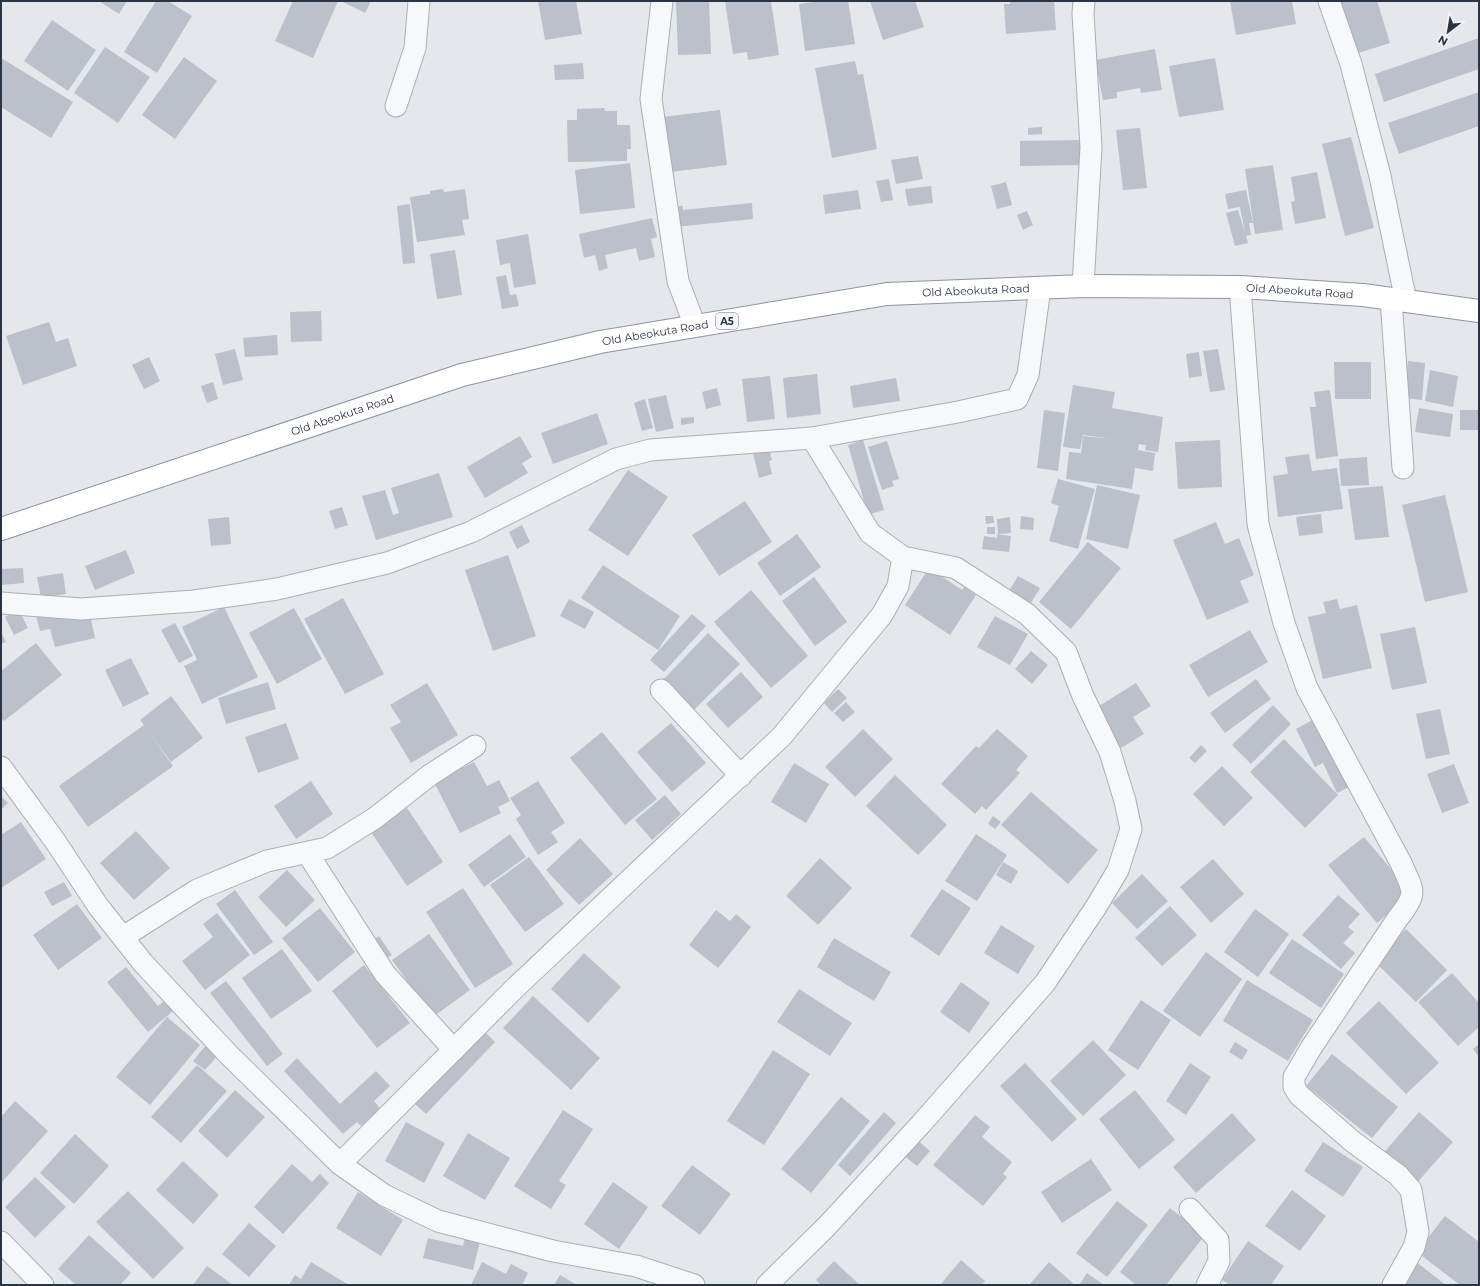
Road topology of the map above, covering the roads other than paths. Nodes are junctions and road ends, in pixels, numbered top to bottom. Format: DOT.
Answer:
graph roads {
  1 [pos="419,1"];
  2 [pos="662,1"];
  3 [pos="1084,1"];
  4 [pos="1329,1"];
  5 [pos="396,106"];
  6 [pos="1083,286"];
  7 [pos="1240,287"];
  8 [pos="1040,288"];
  9 [pos="1398,300"];
  10 [pos="1479,311"];
  11 [pos="695,326"];
  12 [pos="812,438"];
  13 [pos="1403,468"];
  14 [pos="1,529"];
  15 [pos="903,557"];
  16 [pos="1,603"];
  17 [pos="661,690"];
  18 [pos="474,746"];
  19 [pos="1,767"];
  20 [pos="741,776"];
  21 [pos="308,854"];
  22 [pos="123,937"];
  23 [pos="454,1050"];
  24 [pos="340,1164"];
  25 [pos="1190,1209"];
  26 [pos="1,1242"];
  27 [pos="43,1285"];
  28 [pos="694,1285"];
  29 [pos="767,1285"];
  30 [pos="1207,1285"];
  31 [pos="1393,1285"];
  1 -- 5 [label="street"];
  2 -- 11 [label="street"];
  3 -- 6 [label="street"];
  4 -- 9 [label="street"];
  6 -- 7 [label="highway, Old Abeokuta Road / A5"];
  6 -- 8 [label="highway, Old Abeokuta Road / A5"];
  7 -- 9 [label="highway, Old Abeokuta Road / A5"];
  7 -- 31 [label="street"];
  8 -- 11 [label="highway, Old Abeokuta Road / A5"];
  8 -- 12 [label="street"];
  9 -- 10 [label="highway, Old Abeokuta Road / A5"];
  9 -- 13 [label="street"];
  11 -- 14 [label="highway, Old Abeokuta Road / A5"];
  12 -- 15 [label="street"];
  12 -- 16 [label="street"];
  15 -- 20 [label="street"];
  15 -- 29 [label="street"];
  17 -- 20 [label="street"];
  18 -- 21 [label="street"];
  19 -- 22 [label="street"];
  20 -- 23 [label="street"];
  21 -- 22 [label="street"];
  21 -- 23 [label="street"];
  22 -- 24 [label="street"];
  23 -- 24 [label="street"];
  24 -- 28 [label="street"];
  25 -- 30 [label="street"];
  26 -- 27 [label="street"];
}
